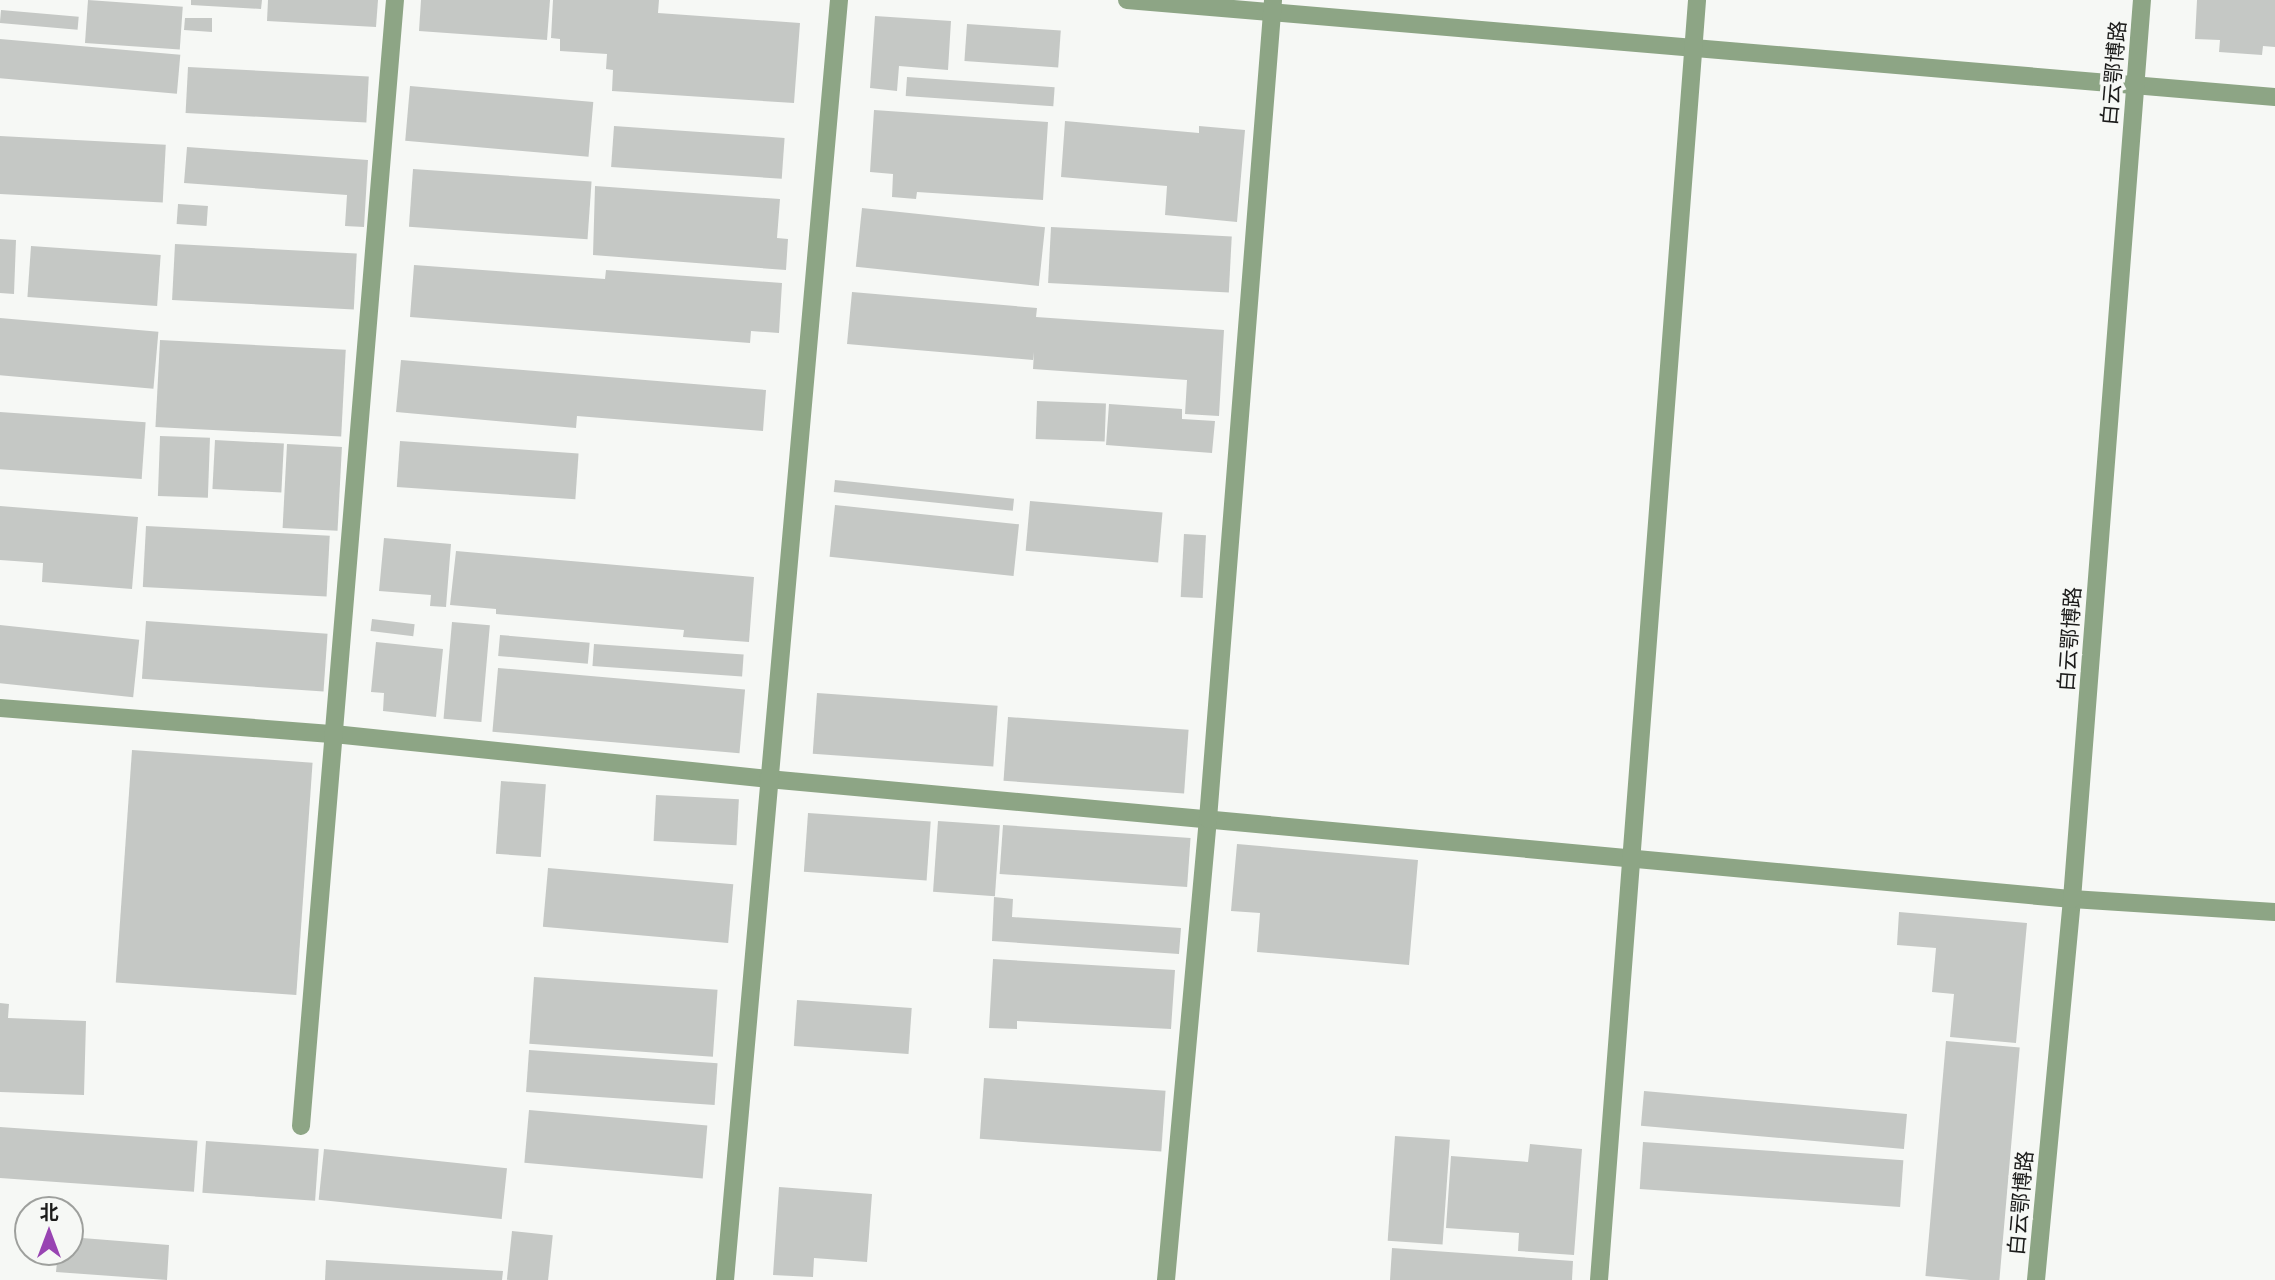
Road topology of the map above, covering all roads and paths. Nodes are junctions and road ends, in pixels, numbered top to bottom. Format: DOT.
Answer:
graph roads {
  1 [pos="395,0"];
  2 [pos="839,0"];
  3 [pos="1127,0"];
  4 [pos="1697,0"];
  5 [pos="2142,0"];
  6 [pos="1272,7"];
  7 [pos="1692,50"];
  8 [pos="2134,86"];
  9 [pos="2275,97"];
  10 [pos="0,708"];
  11 [pos="334,734"];
  12 [pos="768,779"];
  13 [pos="1208,819"];
  14 [pos="1630,856"];
  15 [pos="2072,900"];
  16 [pos="2275,912"];
  17 [pos="301,1126"];
  18 [pos="725,1280"];
  19 [pos="1166,1280"];
  20 [pos="1599,1280"];
  21 [pos="2036,1280"];
  1 -- 11 [label="street"];
  2 -- 12 [label="street"];
  3 -- 6 [label="street"];
  4 -- 7 [label="street"];
  5 -- 8 [label="street, 白云鄂博路"];
  6 -- 7 [label="street"];
  6 -- 13 [label="street"];
  7 -- 8 [label="street"];
  7 -- 14 [label="street"];
  8 -- 9 [label="street"];
  8 -- 15 [label="street, 白云鄂博路"];
  10 -- 11 [label="street"];
  11 -- 12 [label="street"];
  11 -- 17 [label="street"];
  12 -- 13 [label="street"];
  12 -- 18 [label="street"];
  13 -- 14 [label="street"];
  13 -- 19 [label="street"];
  14 -- 15 [label="street"];
  14 -- 20 [label="street"];
  15 -- 16 [label="street"];
  15 -- 21 [label="street, 白云鄂博路"];
}
